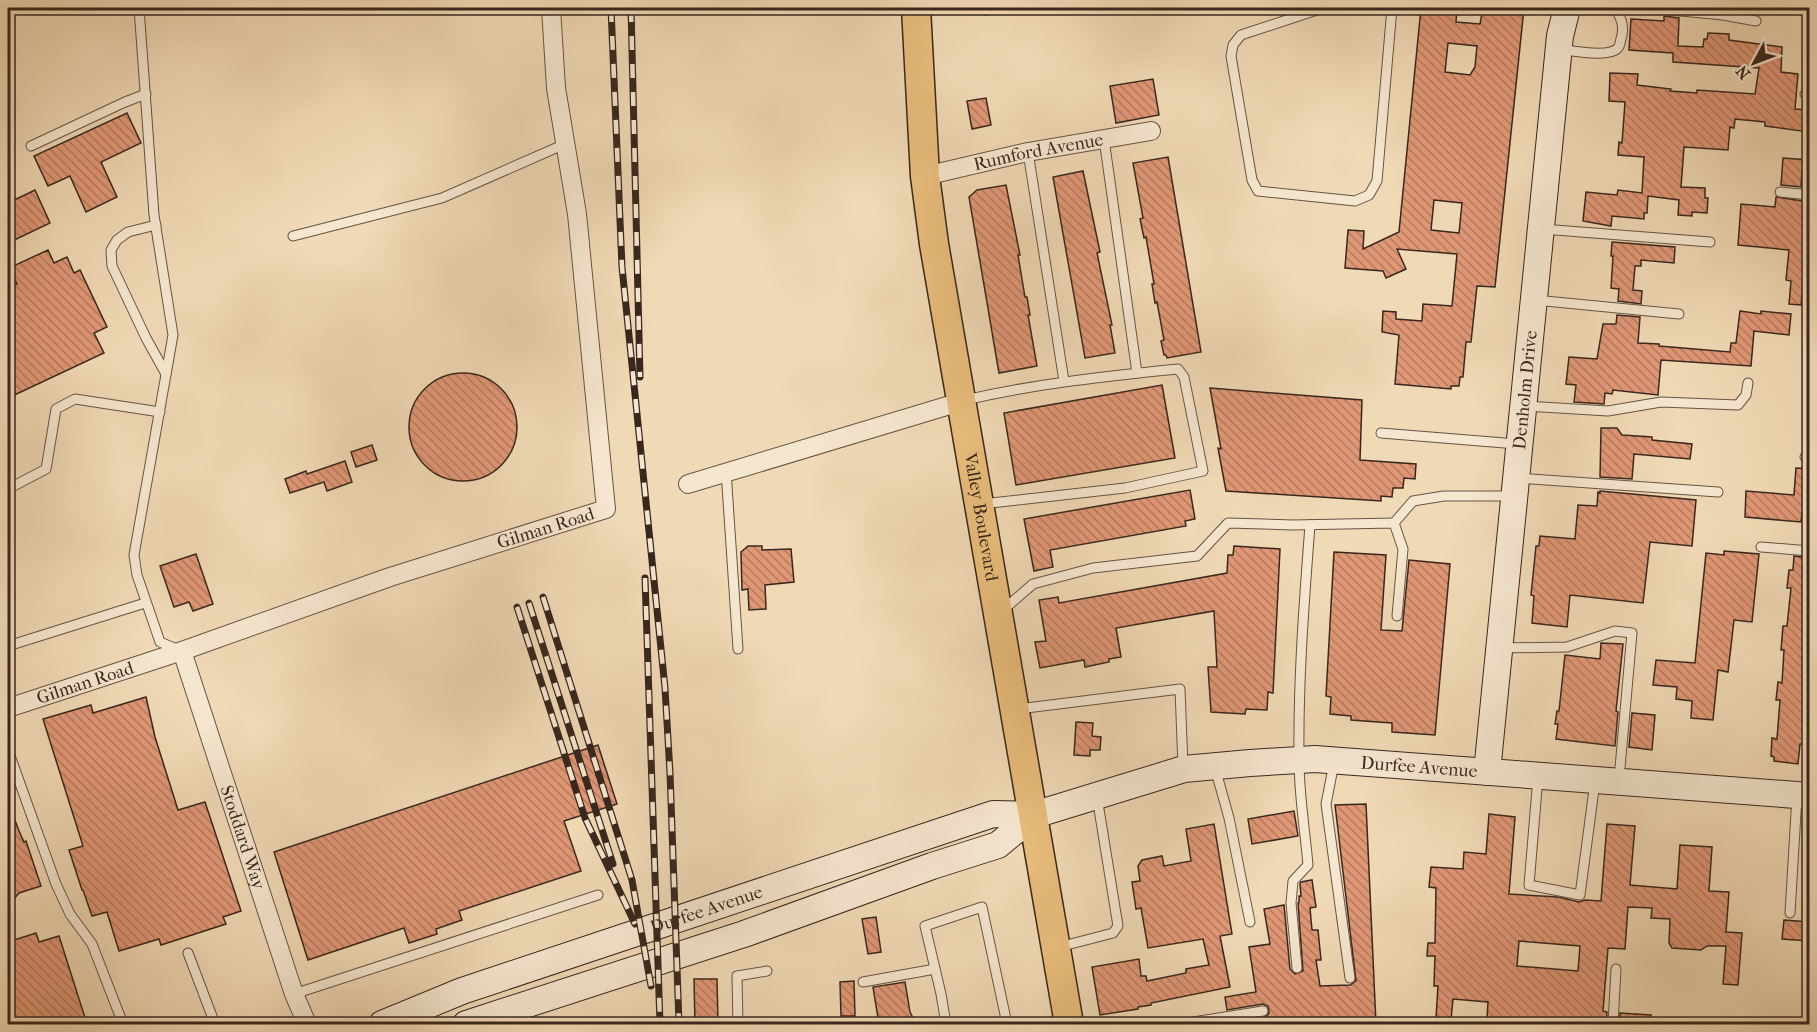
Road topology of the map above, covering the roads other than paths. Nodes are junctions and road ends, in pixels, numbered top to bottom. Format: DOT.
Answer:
graph roads {
  1 [pos="139,8"];
  2 [pos="551,8"];
  3 [pos="916,8"];
  4 [pos="972,8"];
  5 [pos="1000,8"];
  6 [pos="1323,8"];
  7 [pos="1392,8"];
  8 [pos="1567,8"];
  9 [pos="1615,8"];
  10 [pos="1650,8"];
  11 [pos="1756,21"];
  12 [pos="1558,49"];
  13 [pos="146,94"];
  14 [pos="1152,131"];
  15 [pos="1104,139"];
  16 [pos="565,144"];
  17 [pos="31,146"];
  18 [pos="1028,152"];
  19 [pos="925,176"];
  20 [pos="1780,192"];
  21 [pos="1809,195"];
  22 [pos="156,225"];
  23 [pos="1540,229"];
  24 [pos="293,236"];
  25 [pos="1710,242"];
  26 [pos="1533,300"];
  27 [pos="1679,314"];
  28 [pos="1137,373"];
  29 [pos="166,374"];
  30 [pos="1064,381"];
  31 [pos="1748,383"];
  32 [pos="960,402"];
  33 [pos="1523,405"];
  34 [pos="160,412"];
  35 [pos="1381,433"];
  36 [pos="1519,445"];
  37 [pos="726,471"];
  38 [pos="688,484"];
  39 [pos="1515,487"];
  40 [pos="8,489"];
  41 [pos="1718,492"];
  42 [pos="980,505"];
  43 [pos="1394,523"];
  44 [pos="1310,525"];
  45 [pos="1761,547"];
  46 [pos="1809,551"];
  47 [pos="146,603"];
  48 [pos="998,615"];
  49 [pos="1396,616"];
  50 [pos="8,638"];
  51 [pos="1499,648"];
  52 [pos="738,649"];
  53 [pos="182,651"];
  54 [pos="8,708"];
  55 [pos="1015,709"];
  56 [pos="8,750"];
  57 [pos="1299,760"];
  58 [pos="1334,761"];
  59 [pos="1214,766"];
  60 [pos="1184,769"];
  61 [pos="1487,772"];
  62 [pos="1538,776"];
  63 [pos="1607,781"];
  64 [pos="1097,796"];
  65 [pos="1803,796"];
  66 [pos="1034,815"];
  67 [pos="598,895"];
  68 [pos="1790,913"];
  69 [pos="1250,922"];
  70 [pos="1056,947"];
  71 [pos="188,953"];
  72 [pos="1297,968"];
  73 [pos="935,969"];
  74 [pos="1616,969"];
  75 [pos="767,971"];
  76 [pos="1350,978"];
  77 [pos="863,982"];
  78 [pos="294,993"];
  79 [pos="1263,1011"];
  80 [pos="123,1024"];
  81 [pos="215,1024"];
  82 [pos="307,1024"];
  83 [pos="382,1024"];
  84 [pos="466,1024"];
  85 [pos="738,1024"];
  86 [pos="946,1024"];
  87 [pos="1007,1024"];
  88 [pos="1069,1024"];
  89 [pos="1180,1024"];
  90 [pos="1613,1024"];
  1 -- 13 [label="lane"];
  2 -- 16 [label="street, Gilman Road"];
  3 -- 19 [label="main road, Valley Boulevard"];
  4 -- 5 [label="lane"];
  6 -- 7 [label="lane"];
  8 -- 12 [label="main road, Denholm Drive"];
  9 -- 12 [label="lane"];
  10 -- 11 [label="lane"];
  12 -- 23 [label="main road, Denholm Drive"];
  13 -- 17 [label="lane"];
  13 -- 22 [label="lane"];
  14 -- 15 [label="street, Rumford Avenue"];
  15 -- 18 [label="street, Rumford Avenue"];
  15 -- 28 [label="lane"];
  16 -- 24 [label="lane"];
  16 -- 53 [label="street, Gilman Road"];
  18 -- 19 [label="street, Rumford Avenue"];
  18 -- 30 [label="lane"];
  19 -- 32 [label="main road, Valley Boulevard"];
  20 -- 21 [label="lane"];
  22 -- 29 [label="lane"];
  22 -- 29 [label="lane"];
  23 -- 25 [label="lane"];
  23 -- 26 [label="main road, Denholm Drive"];
  26 -- 27 [label="lane"];
  26 -- 33 [label="main road, Denholm Drive"];
  28 -- 30 [label="lane"];
  28 -- 42 [label="lane"];
  29 -- 34 [label="lane"];
  30 -- 32 [label="lane"];
  31 -- 33 [label="lane"];
  32 -- 37 [label="street"];
  32 -- 42 [label="main road, Valley Boulevard"];
  33 -- 36 [label="main road, Denholm Drive"];
  34 -- 40 [label="lane"];
  34 -- 47 [label="lane"];
  35 -- 36 [label="lane"];
  36 -- 39 [label="main road, Denholm Drive"];
  37 -- 38 [label="street"];
  37 -- 52 [label="lane"];
  39 -- 41 [label="lane"];
  39 -- 43 [label="lane"];
  39 -- 51 [label="main road, Denholm Drive"];
  42 -- 48 [label="main road, Valley Boulevard"];
  43 -- 44 [label="lane"];
  43 -- 49 [label="lane"];
  44 -- 48 [label="lane"];
  44 -- 57 [label="lane"];
  45 -- 46 [label="lane"];
  47 -- 50 [label="lane"];
  47 -- 53 [label="lane"];
  48 -- 55 [label="main road, Valley Boulevard"];
  51 -- 61 [label="main road, Denholm Drive"];
  51 -- 63 [label="lane"];
  53 -- 54 [label="street, Gilman Road"];
  53 -- 78 [label="street, Stoddard Way"];
  55 -- 60 [label="lane"];
  55 -- 66 [label="main road, Valley Boulevard"];
  56 -- 80 [label="lane"];
  57 -- 58 [label="main road, Durfee Avenue"];
  57 -- 59 [label="main road, Durfee Avenue"];
  57 -- 72 [label="lane"];
  58 -- 61 [label="main road, Durfee Avenue"];
  58 -- 76 [label="lane"];
  59 -- 60 [label="main road, Durfee Avenue"];
  59 -- 69 [label="lane"];
  60 -- 64 [label="main road, Durfee Avenue"];
  61 -- 62 [label="main road, Durfee Avenue"];
  62 -- 63 [label="main road, Durfee Avenue"];
  62 -- 63 [label="lane"];
  63 -- 65 [label="main road, Durfee Avenue"];
  64 -- 66 [label="main road, Durfee Avenue"];
  64 -- 70 [label="lane"];
  65 -- 68 [label="lane"];
  66 -- 70 [label="main road, Valley Boulevard"];
  66 -- 83 [label="main road, Durfee Avenue"];
  66 -- 84 [label="main road, Durfee Avenue"];
  67 -- 78 [label="lane"];
  70 -- 88 [label="main road, Valley Boulevard"];
  71 -- 81 [label="lane"];
  73 -- 77 [label="lane"];
  73 -- 86 [label="lane"];
  73 -- 87 [label="lane"];
  74 -- 90 [label="lane"];
  75 -- 85 [label="lane"];
  78 -- 82 [label="street, Stoddard Way"];
  79 -- 89 [label="lane"];
}
